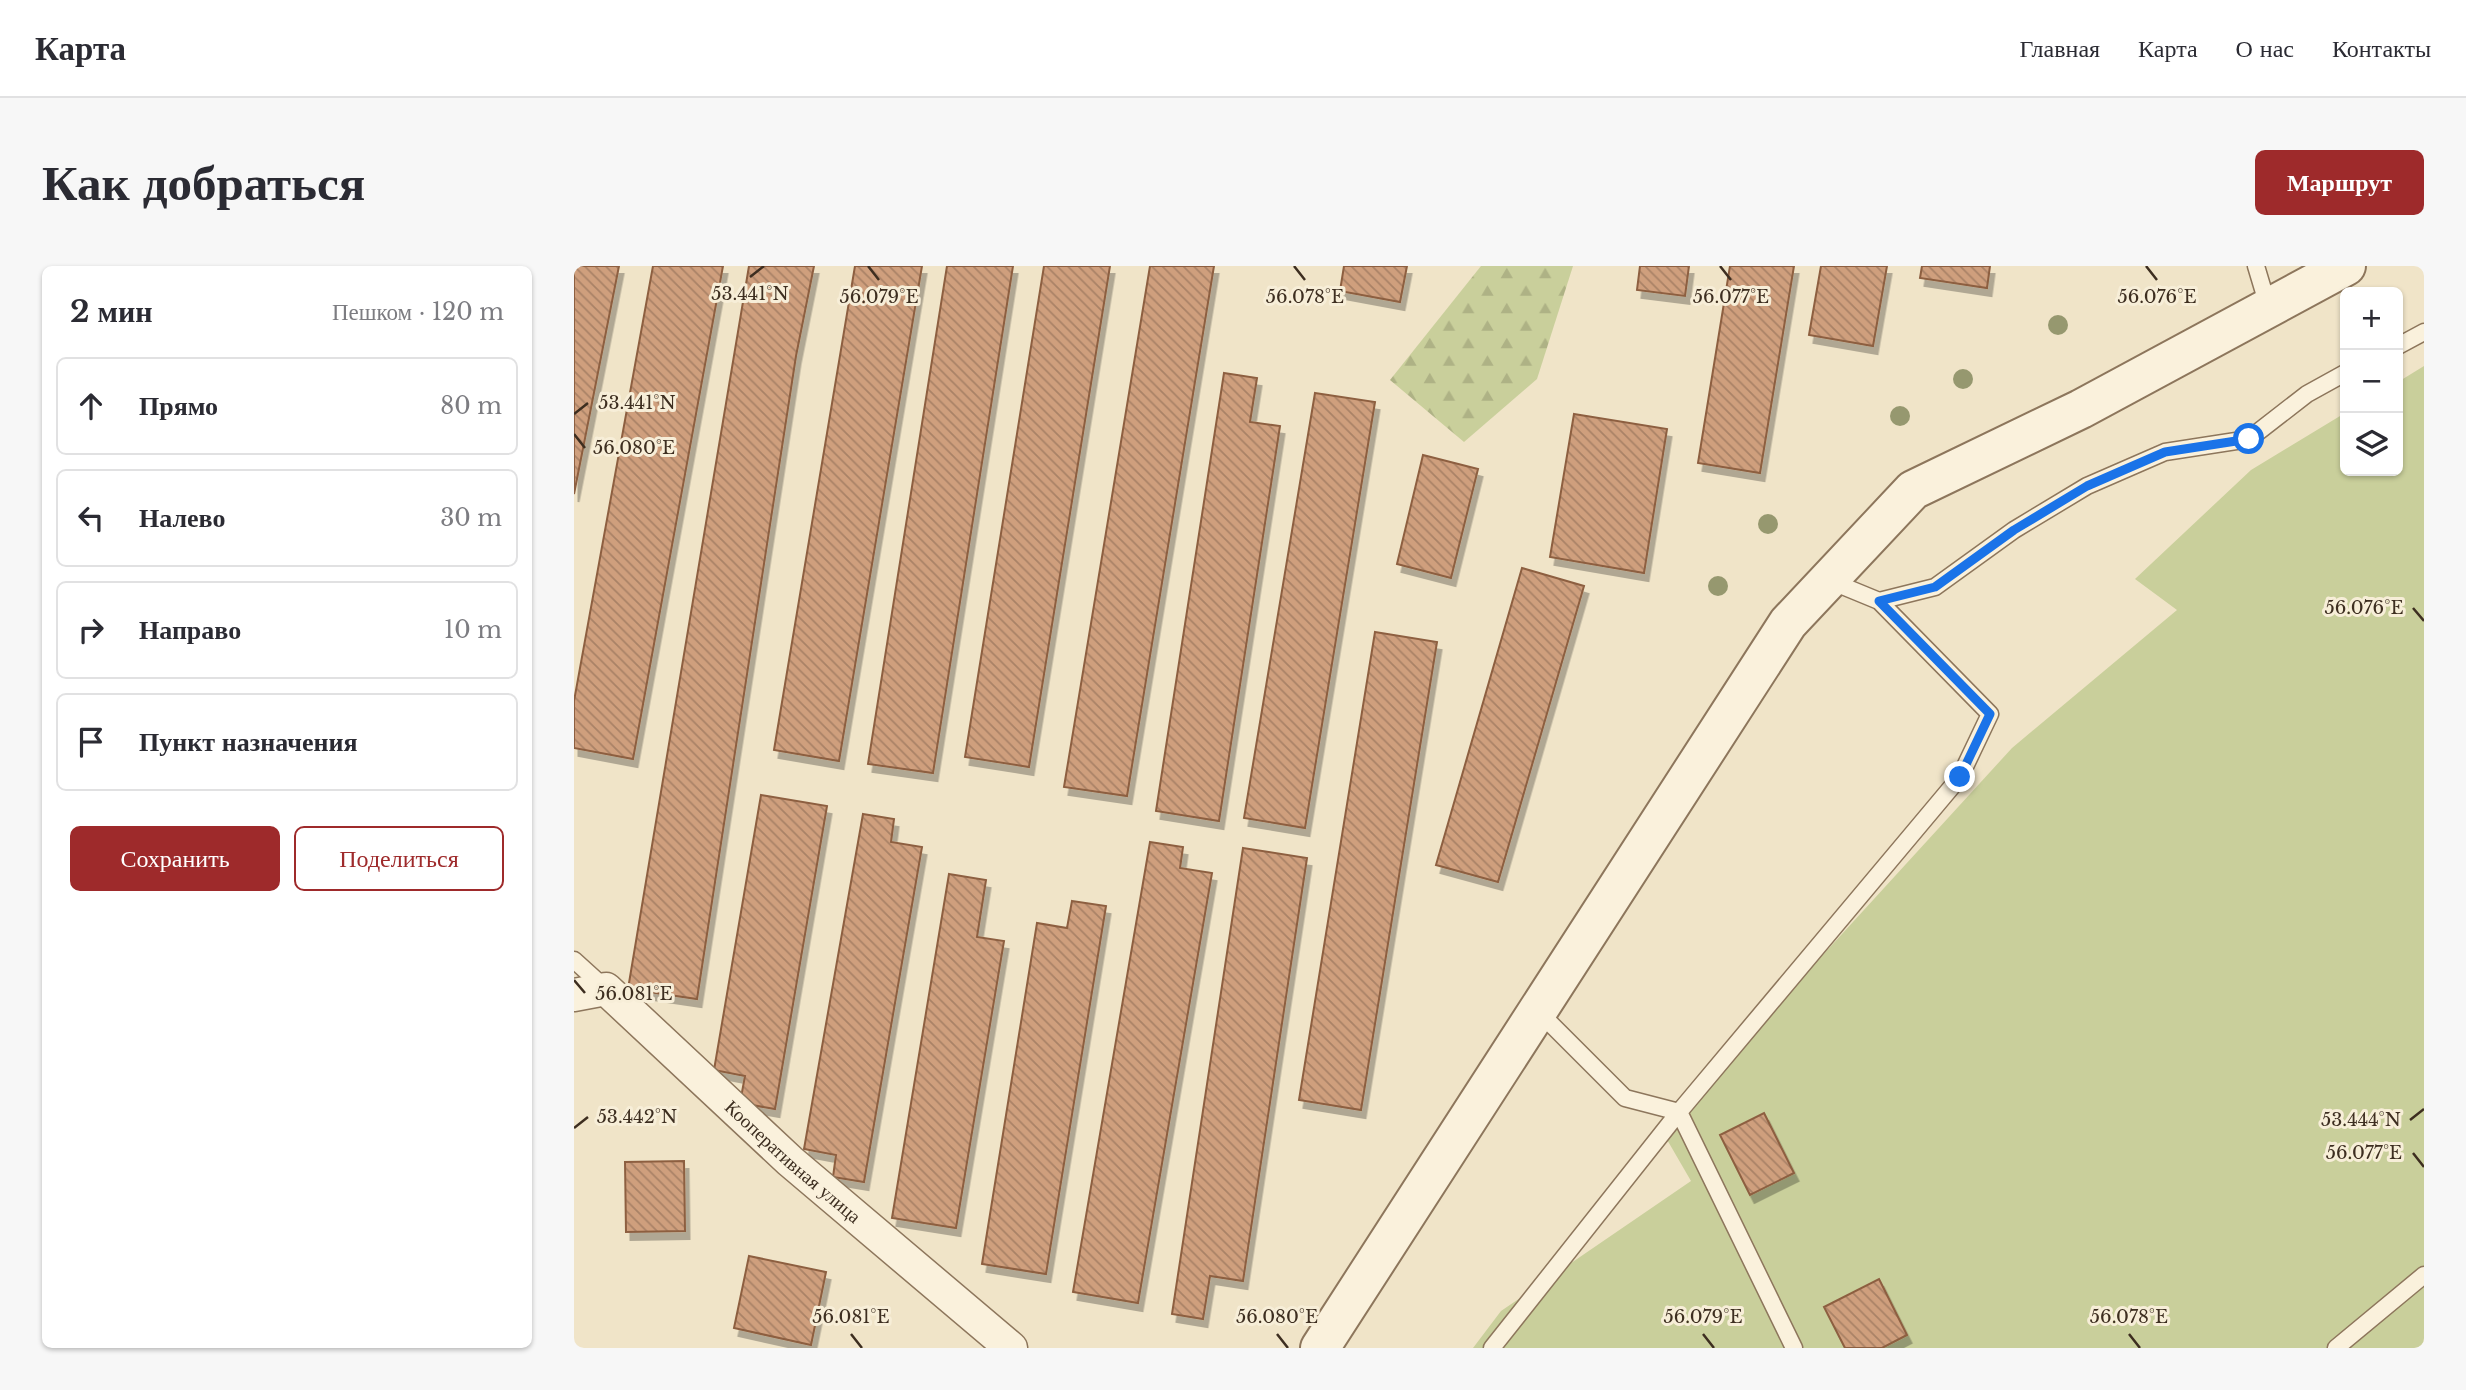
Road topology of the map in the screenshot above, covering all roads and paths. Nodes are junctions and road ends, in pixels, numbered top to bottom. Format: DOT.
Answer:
graph roads {
  1 [pos="2256,266"];
  2 [pos="2346,266"];
  3 [pos="2268,306"];
  4 [pos="2424,332"];
  5 [pos="2403,343"];
  6 [pos="2340,376"];
  7 [pos="1828,580"];
  8 [pos="1879,601"];
  9 [pos="574,960"];
  10 [pos="606,989"];
  11 [pos="574,995"];
  12 [pos="1538,1011"];
  13 [pos="1679,1112"];
  14 [pos="2424,1275"];
  15 [pos="1011,1348"];
  16 [pos="1320,1348"];
  17 [pos="1492,1348"];
  18 [pos="1794,1348"];
  19 [pos="2336,1348"];
  1 -- 3 [label="lane"];
  2 -- 3 [label="street"];
  3 -- 7 [label="street"];
  4 -- 5 [label="lane"];
  6 -- 8 [label="lane"];
  7 -- 8 [label="lane"];
  7 -- 12 [label="street"];
  8 -- 13 [label="lane"];
  9 -- 10 [label="lane"];
  10 -- 11 [label="street"];
  10 -- 15 [label="street, Кооперативная улица"];
  12 -- 13 [label="lane"];
  12 -- 16 [label="street"];
  13 -- 17 [label="lane"];
  13 -- 18 [label="lane"];
  14 -- 19 [label="lane"];
}
